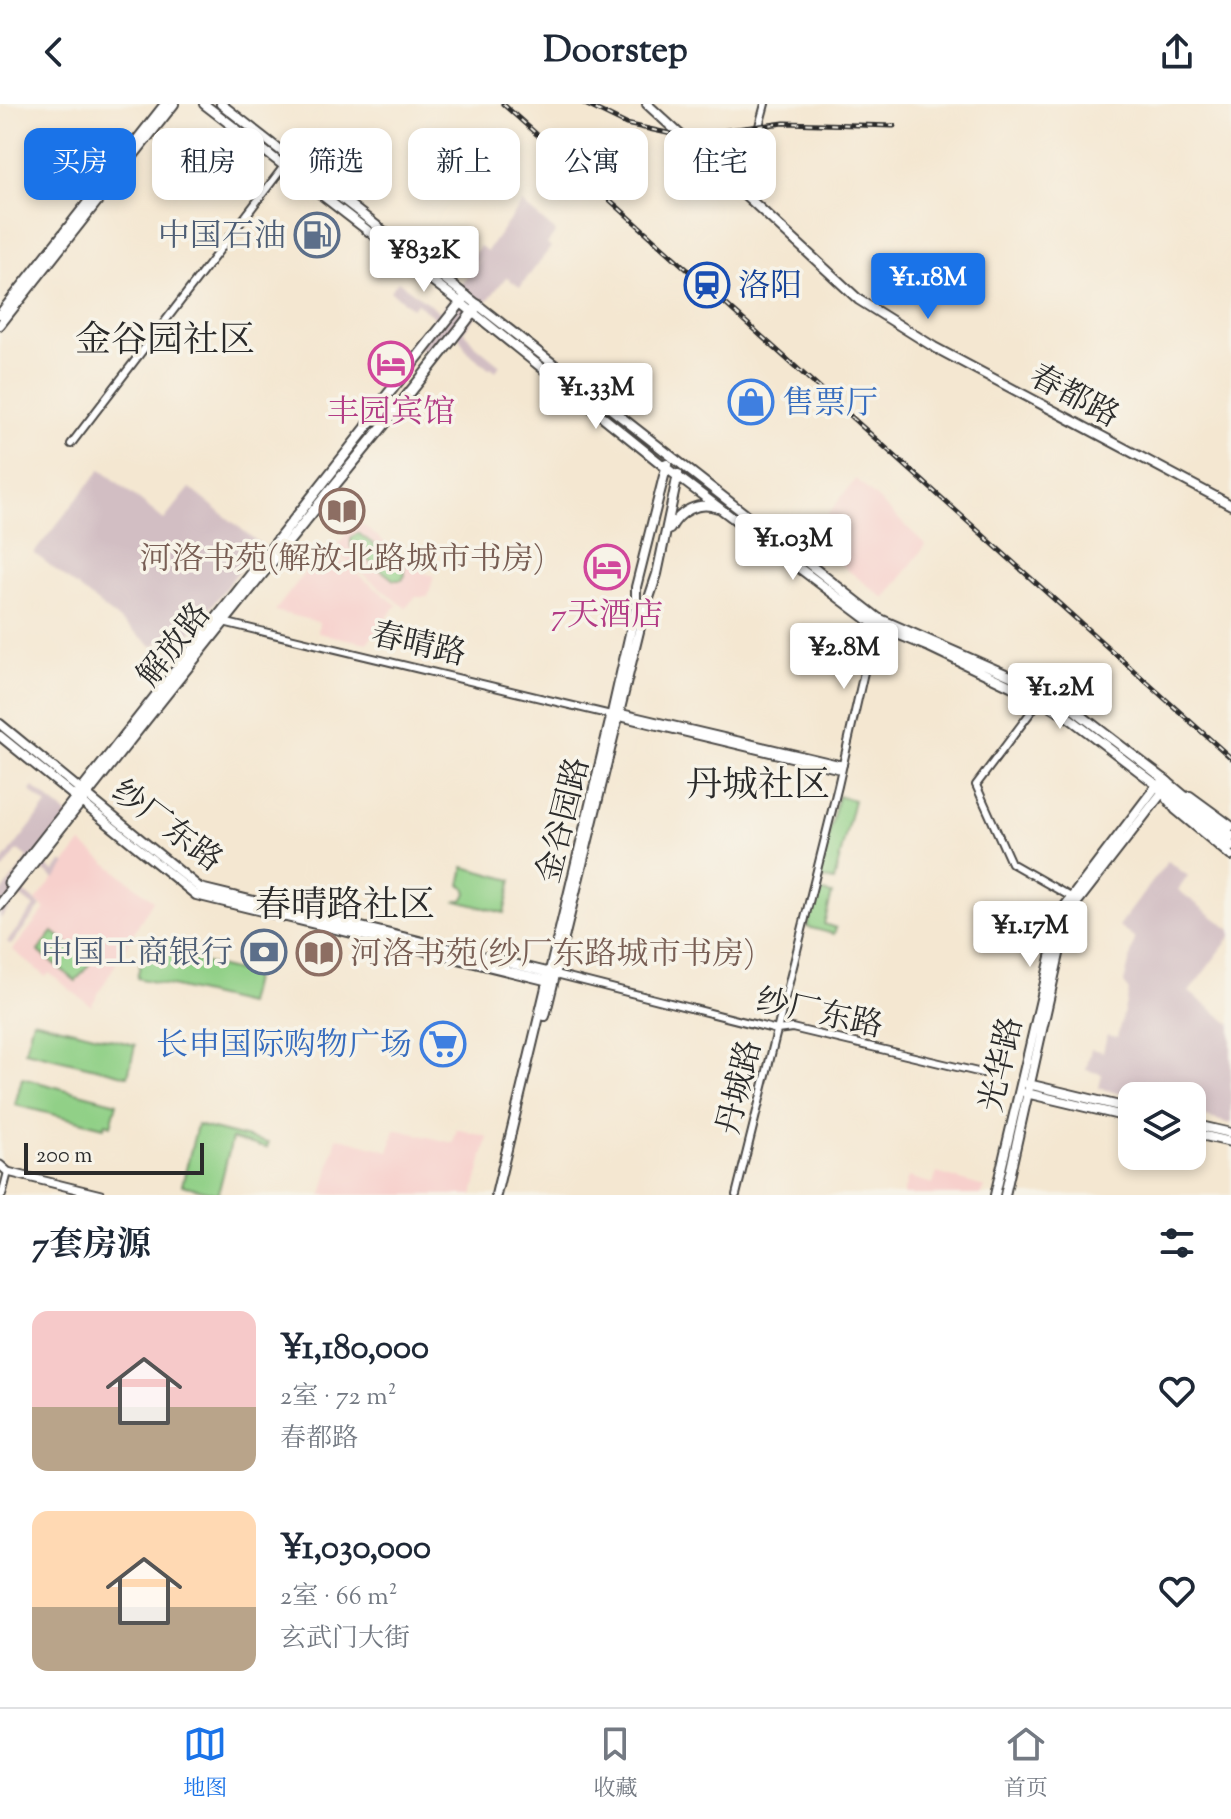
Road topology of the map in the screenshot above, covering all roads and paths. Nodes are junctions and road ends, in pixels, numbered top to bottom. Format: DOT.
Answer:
graph roads {
  1 [pos="165,104"];
  2 [pos="174,104"];
  3 [pos="204,104"];
  4 [pos="221,104"];
  5 [pos="649,104"];
  6 [pos="765,104"];
  7 [pos="675,128"];
  8 [pos="759,128"];
  9 [pos="280,163"];
  10 [pos="280,171"];
  11 [pos="330,200"];
  12 [pos="753,200"];
  13 [pos="463,299"];
  14 [pos="475,309"];
  15 [pos="0,314"];
  16 [pos="0,325"];
  17 [pos="71,444"];
  18 [pos="672,457"];
  19 [pos="683,466"];
  20 [pos="665,467"];
  21 [pos="677,475"];
  22 [pos="1231,503"];
  23 [pos="731,514"];
  24 [pos="661,557"];
  25 [pos="220,620"];
  26 [pos="876,621"];
  27 [pos="1040,700"];
  28 [pos="618,714"];
  29 [pos="0,724"];
  30 [pos="0,736"];
  31 [pos="842,767"];
  32 [pos="1161,786"];
  33 [pos="81,796"];
  34 [pos="1200,816"];
  35 [pos="1231,826"];
  36 [pos="1231,836"];
  37 [pos="1231,846"];
  38 [pos="1231,856"];
  39 [pos="0,895"];
  40 [pos="1071,897"];
  41 [pos="0,905"];
  42 [pos="552,977"];
  43 [pos="777,1030"];
  44 [pos="982,1073"];
  45 [pos="1019,1087"];
  46 [pos="1030,1090"];
  47 [pos="1118,1106"];
  48 [pos="1118,1114"];
  49 [pos="1206,1127"];
  50 [pos="1231,1133"];
  51 [pos="1206,1136"];
  52 [pos="1231,1142"];
  53 [pos="0,1165"];
  54 [pos="8,1172"];
  55 [pos="2,1195"];
  56 [pos="101,1195"];
  57 [pos="498,1195"];
  58 [pos="736,1195"];
  59 [pos="995,1195"];
  60 [pos="1005,1195"];
  1 -- 15 [label="main road"];
  2 -- 16 [label="main road"];
  3 -- 9 [label="main road"];
  4 -- 13 [label="main road"];
  5 -- 7 [label="main road, 春都路"];
  6 -- 8 [label="street"];
  10 -- 17 [label="street"];
  11 -- 13 [label="main road"];
  12 -- 22 [label="main road, 春都路"];
  13 -- 14 [label="main road"];
  13 -- 25 [label="main road, 解放路"];
  14 -- 18 [label="main road"];
  14 -- 20 [label="main road"];
  14 -- 25 [label="main road, 解放路"];
  18 -- 19 [label="main road"];
  18 -- 20 [label="main road, 金谷园路"];
  19 -- 21 [label="main road, 金谷园路"];
  19 -- 26 [label="main road"];
  20 -- 21 [label="main road"];
  20 -- 28 [label="main road, 金谷园路"];
  21 -- 23 [label="main road"];
  21 -- 24 [label="main road, 金谷园路"];
  23 -- 24 [label="main road"];
  23 -- 26 [label="main road"];
  24 -- 28 [label="main road, 金谷园路"];
  25 -- 28 [label="street, 春晴路"];
  25 -- 33 [label="main road, 解放路"];
  26 -- 27 [label="main road"];
  26 -- 31 [label="street, 丹城路"];
  26 -- 32 [label="main road"];
  27 -- 32 [label="main road"];
  27 -- 40 [label="street"];
  28 -- 31 [label="street, 春晴路"];
  28 -- 42 [label="main road, 金谷园路"];
  29 -- 33 [label="main road, 纱厂东路"];
  30 -- 33 [label="main road, 纱厂东路"];
  31 -- 43 [label="street, 丹城路"];
  32 -- 34 [label="highway"];
  32 -- 35 [label="main road"];
  32 -- 38 [label="main road"];
  32 -- 40 [label="main road, 光华路"];
  32 -- 46 [label="main road, 光华路"];
  33 -- 39 [label="main road, 解放路"];
  33 -- 41 [label="main road, 解放路"];
  33 -- 42 [label="main road, 纱厂东路"];
  34 -- 36 [label="highway"];
  34 -- 37 [label="highway"];
  40 -- 45 [label="main road, 光华路"];
  42 -- 43 [label="street, 纱厂东路"];
  42 -- 57 [label="main road, 金谷园路"];
  43 -- 44 [label="street, 纱厂东路"];
  43 -- 58 [label="street, 丹城路"];
  45 -- 46 [label="main road"];
  45 -- 59 [label="main road, 光华路"];
  46 -- 47 [label="main road"];
  46 -- 48 [label="main road"];
  46 -- 60 [label="main road, 光华路"];
  49 -- 50 [label="main road"];
  51 -- 52 [label="main road"];
  53 -- 54 [label="street"];
  54 -- 55 [label="street"];
  54 -- 56 [label="street"];
}
